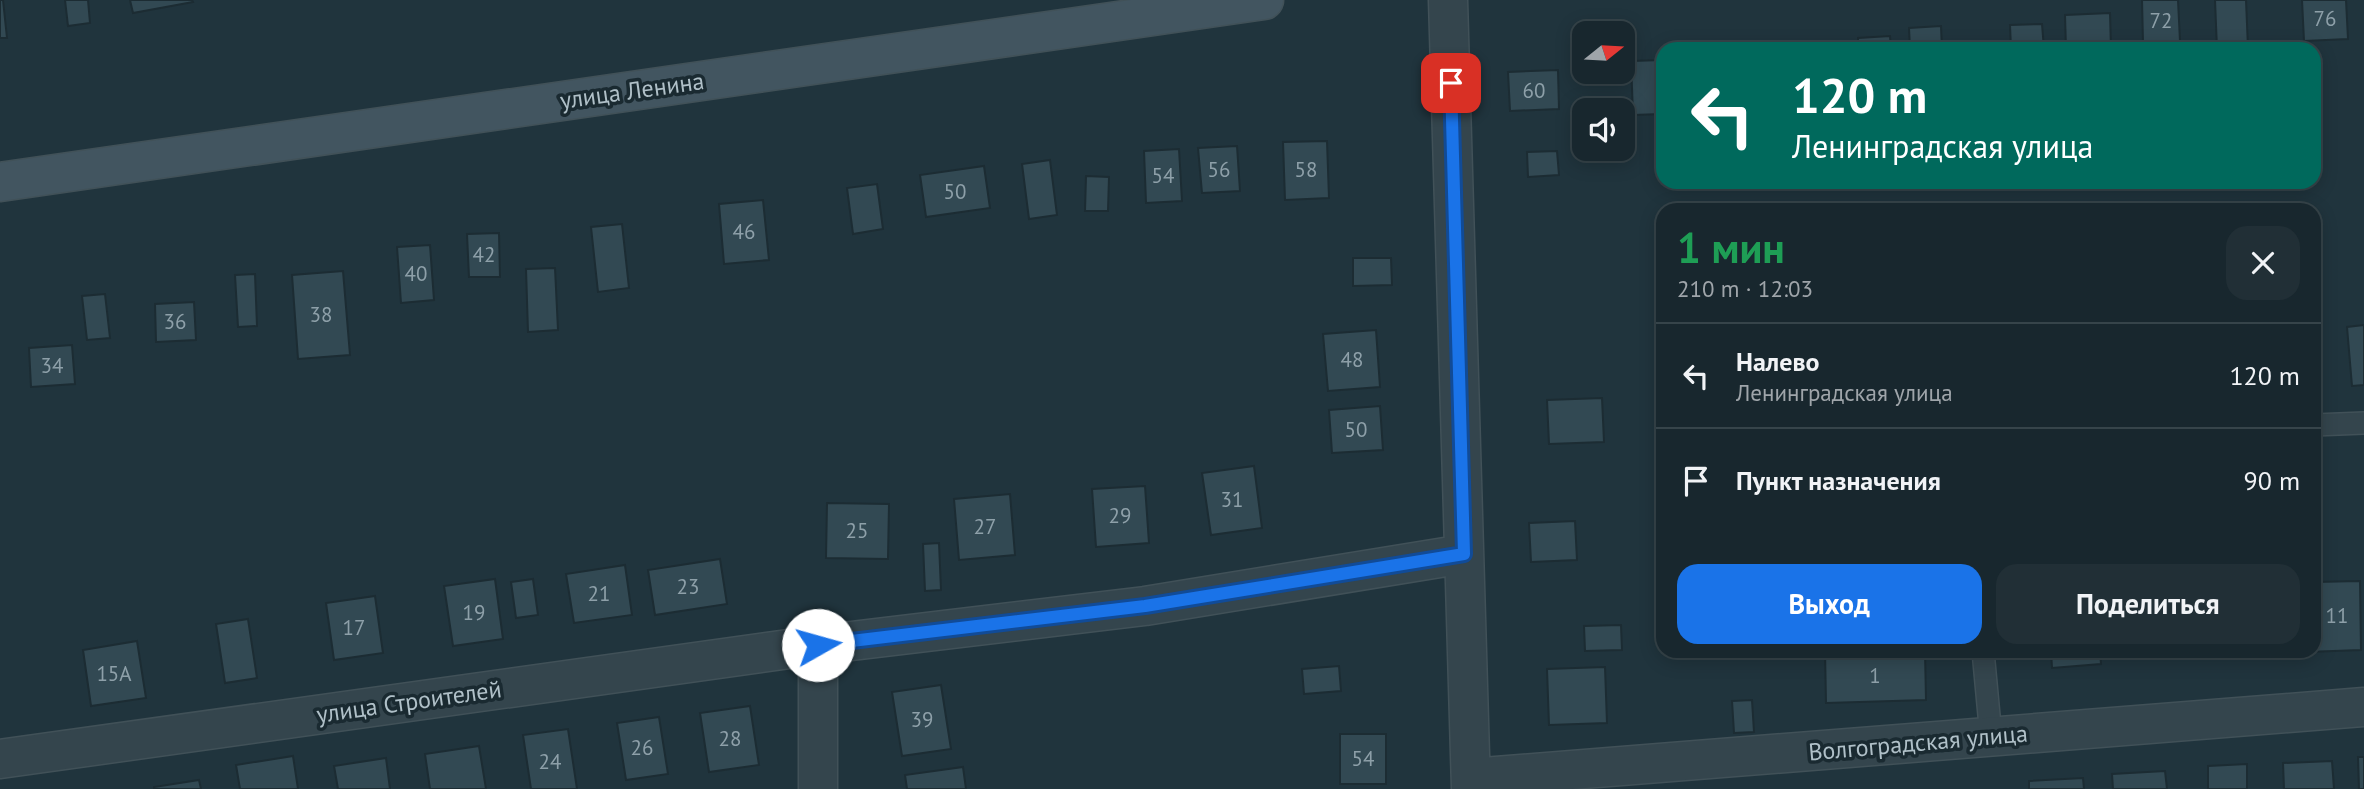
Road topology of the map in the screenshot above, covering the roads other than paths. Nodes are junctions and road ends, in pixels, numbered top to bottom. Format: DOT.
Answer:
graph roads {
  1 [pos="1264,0"];
  2 [pos="1448,0"];
  3 [pos="0,182"];
  4 [pos="2364,423"];
  5 [pos="2321,425"];
  6 [pos="1464,554"];
  7 [pos="818,645"];
  8 [pos="1984,658"];
  9 [pos="2364,707"];
  10 [pos="1992,737"];
  11 [pos="0,759"];
  12 [pos="1471,784"];
  13 [pos="818,789"];
  1 -- 3 [label="main road, улица Ленина"];
  2 -- 6 [label="street"];
  4 -- 5 [label="lane"];
  6 -- 7 [label="street, улица Строителей"];
  6 -- 12 [label="street"];
  7 -- 11 [label="street, улица Строителей"];
  7 -- 13 [label="street"];
  8 -- 10 [label="lane"];
  9 -- 10 [label="street, Волгоградская улица"];
  10 -- 12 [label="street, Волгоградская улица"];
}
